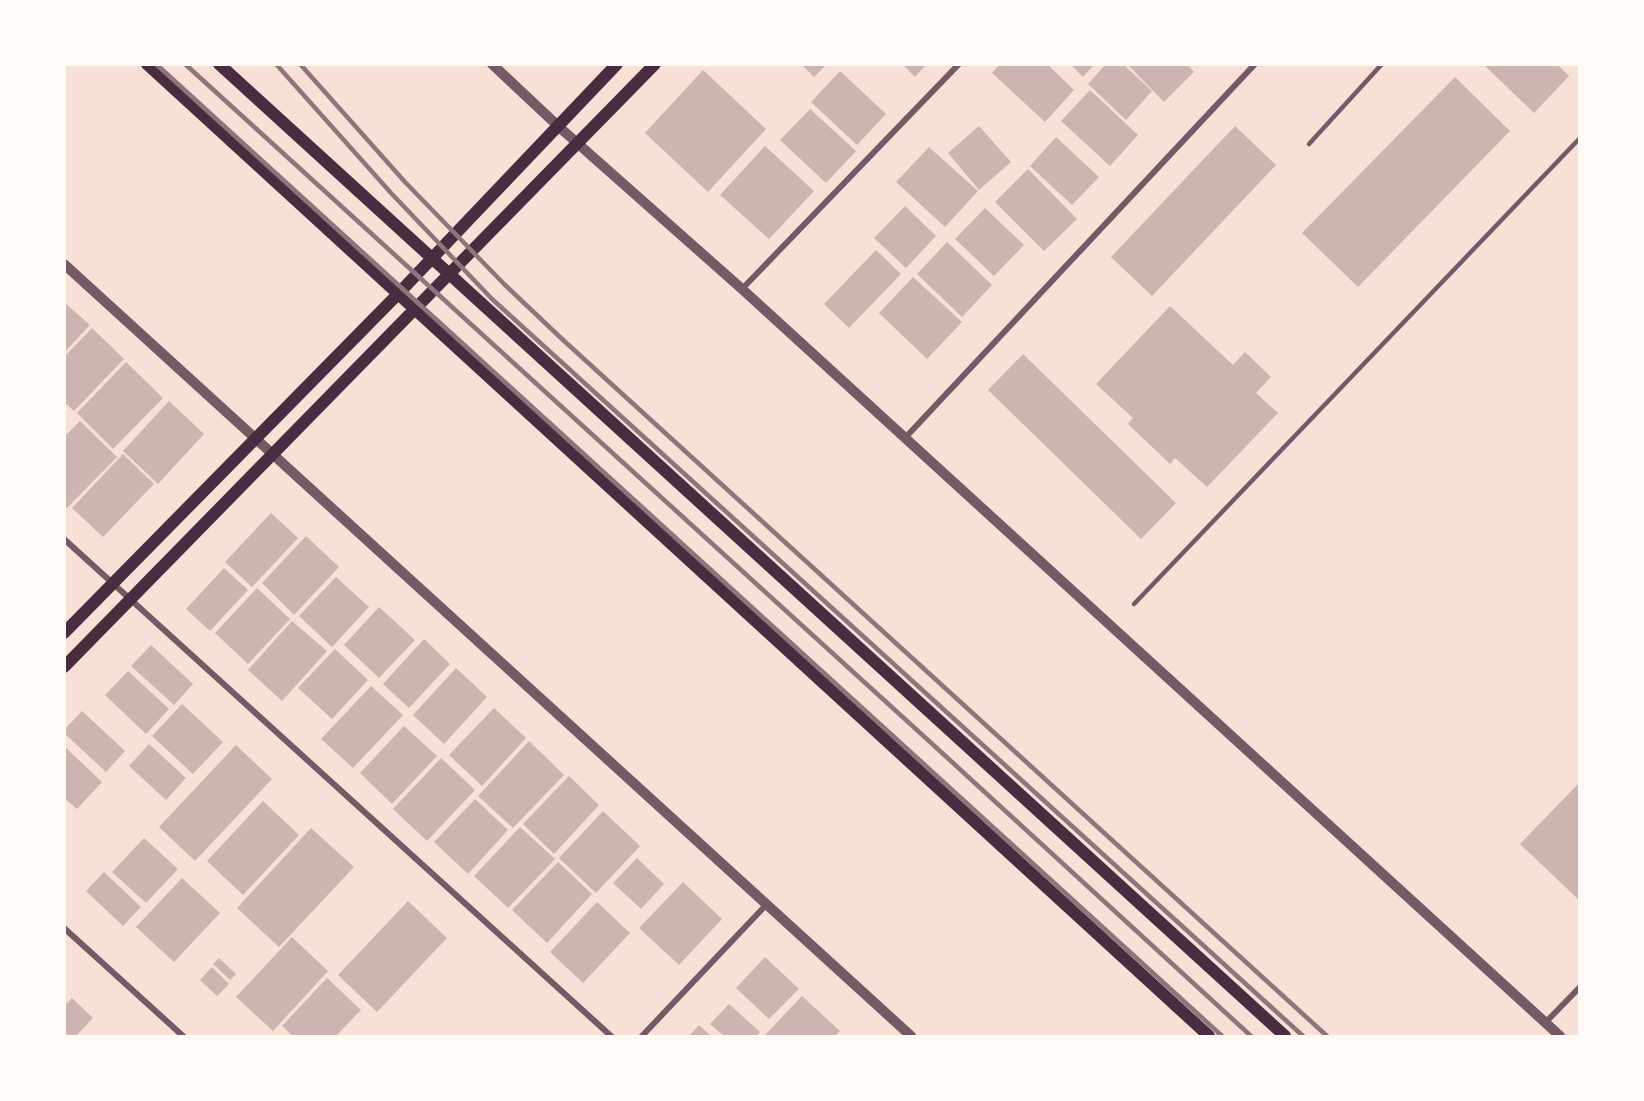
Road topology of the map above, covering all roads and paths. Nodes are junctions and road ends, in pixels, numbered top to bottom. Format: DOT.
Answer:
graph roads {
  1 [pos="147,64"];
  2 [pos="219,64"];
  3 [pos="492,64"];
  4 [pos="617,64"];
  5 [pos="655,64"];
  6 [pos="959,64"];
  7 [pos="1255,64"];
  8 [pos="1382,64"];
  9 [pos="558,126"];
  10 [pos="1580,138"];
  11 [pos="578,143"];
  12 [pos="1309,144"];
  13 [pos="430,259"];
  14 [pos="64,264"];
  15 [pos="449,275"];
  16 [pos="742,289"];
  17 [pos="398,294"];
  18 [pos="415,309"];
  19 [pos="256,439"];
  20 [pos="905,439"];
  21 [pos="273,454"];
  22 [pos="64,539"];
  23 [pos="113,584"];
  24 [pos="131,599"];
  25 [pos="1134,604"];
  26 [pos="64,633"];
  27 [pos="64,667"];
  28 [pos="766,905"];
  29 [pos="64,928"];
  30 [pos="1580,987"];
  31 [pos="1545,1023"];
  32 [pos="183,1036"];
  33 [pos="612,1036"];
  34 [pos="642,1036"];
  35 [pos="911,1036"];
  36 [pos="1209,1036"];
  37 [pos="1285,1036"];
  38 [pos="1560,1036"];
  1 -- 17 [label="main road"];
  2 -- 13 [label="main road"];
  3 -- 9 [label="street"];
  4 -- 9 [label="main road"];
  5 -- 11 [label="main road"];
  6 -- 16 [label="street"];
  7 -- 20 [label="street"];
  8 -- 12 [label="lane"];
  9 -- 11 [label="street"];
  9 -- 13 [label="main road"];
  10 -- 25 [label="lane"];
  11 -- 15 [label="main road"];
  11 -- 16 [label="street"];
  13 -- 15 [label="main road"];
  13 -- 17 [label="main road"];
  14 -- 19 [label="street"];
  15 -- 18 [label="main road"];
  15 -- 37 [label="main road"];
  16 -- 20 [label="street"];
  17 -- 18 [label="main road"];
  17 -- 19 [label="main road"];
  18 -- 21 [label="main road"];
  18 -- 36 [label="main road"];
  19 -- 21 [label="street"];
  19 -- 23 [label="main road"];
  20 -- 31 [label="street"];
  21 -- 24 [label="main road"];
  21 -- 28 [label="street"];
  22 -- 23 [label="street"];
  23 -- 24 [label="street"];
  23 -- 26 [label="main road"];
  24 -- 27 [label="main road"];
  24 -- 33 [label="street"];
  28 -- 34 [label="street"];
  28 -- 35 [label="street"];
  29 -- 32 [label="street"];
  30 -- 31 [label="street"];
  31 -- 38 [label="street"];
}
